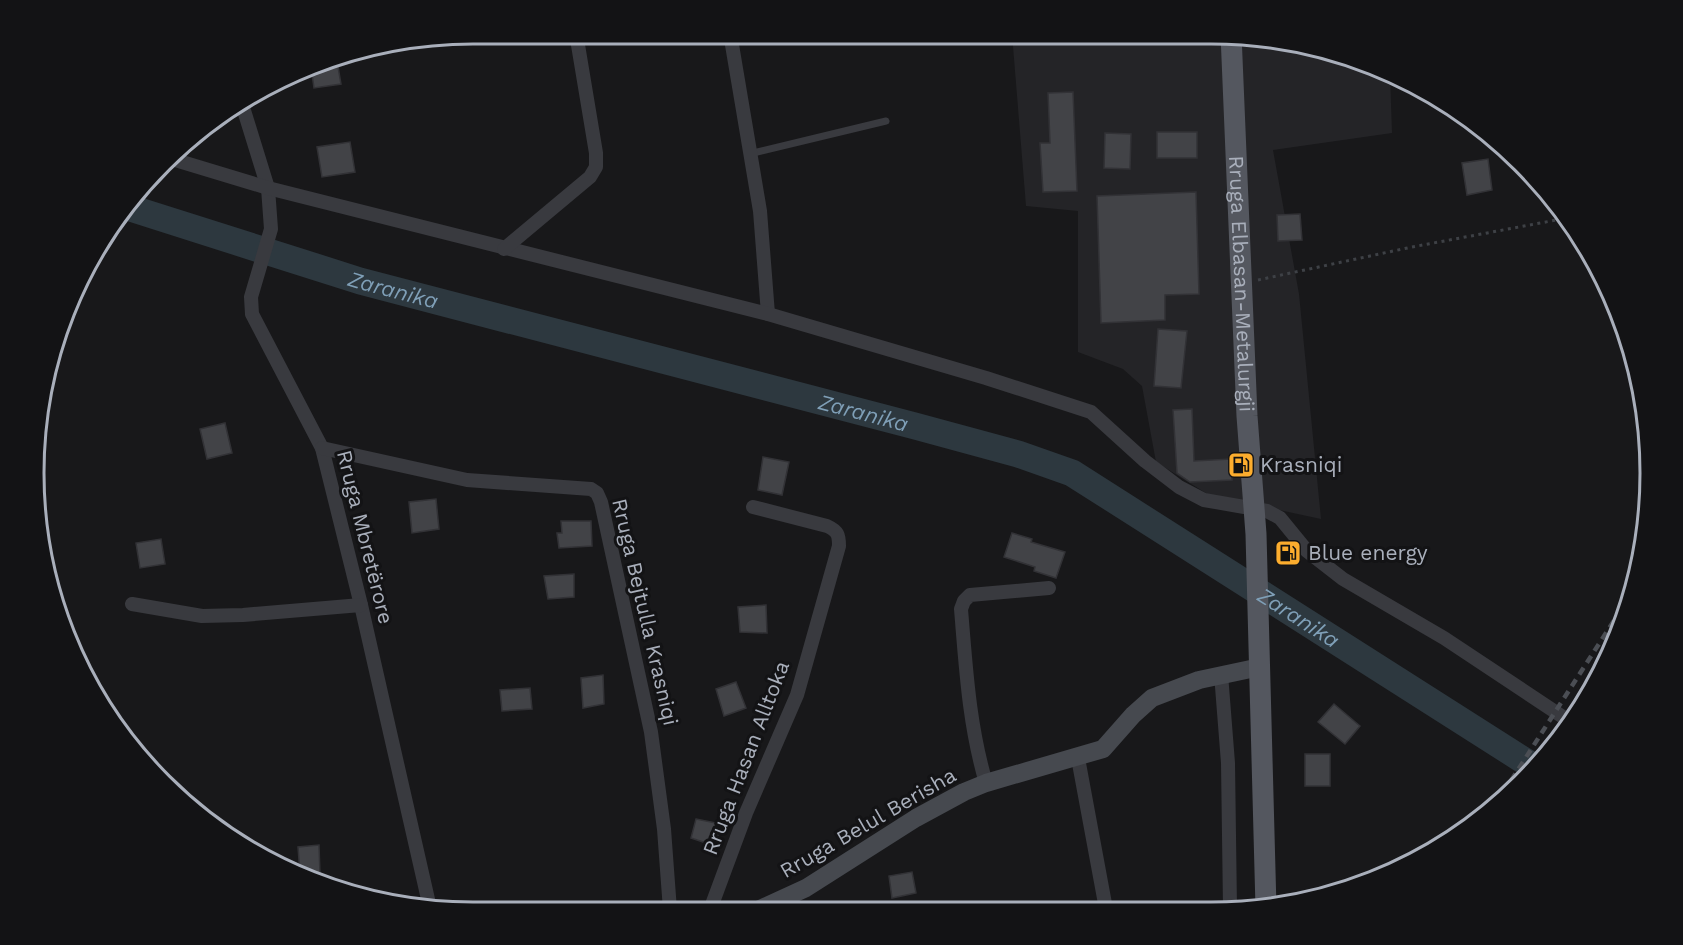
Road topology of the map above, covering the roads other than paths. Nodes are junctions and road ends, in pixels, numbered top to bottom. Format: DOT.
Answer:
graph roads {
  1 [pos="578,44"];
  2 [pos="732,44"];
  3 [pos="1231,44"];
  4 [pos="244,110"];
  5 [pos="886,121"];
  6 [pos="749,154"];
  7 [pos="178,161"];
  8 [pos="268,188"];
  9 [pos="504,249"];
  10 [pos="768,314"];
  11 [pos="322,448"];
  12 [pos="753,507"];
  13 [pos="1255,510"];
  14 [pos="1048,588"];
  15 [pos="132,604"];
  16 [pos="361,605"];
  17 [pos="1259,657"];
  18 [pos="1221,674"];
  19 [pos="1563,717"];
  20 [pos="1078,758"];
  21 [pos="986,783"];
  22 [pos="1266,898"];
  23 [pos="428,899"];
  24 [pos="1230,901"];
  25 [pos="669,902"];
  26 [pos="713,902"];
  27 [pos="775,902"];
  28 [pos="1105,902"];
  1 -- 9 [label="street"];
  2 -- 6 [label="street"];
  3 -- 13 [label="main road, Rruga Elbasan-Metalurgji"];
  4 -- 8 [label="street, Rruga Mbretërore"];
  5 -- 6 [label="lane"];
  6 -- 10 [label="street"];
  7 -- 8 [label="street"];
  8 -- 9 [label="street"];
  8 -- 11 [label="street, Rruga Mbretërore"];
  9 -- 10 [label="street"];
  10 -- 13 [label="street"];
  11 -- 16 [label="street, Rruga Mbretërore"];
  11 -- 25 [label="street, Rruga Bejtulla Krasniqi"];
  12 -- 26 [label="street, Rruga Hasan Alltoka"];
  13 -- 17 [label="main road, Rruga Elbasan-Metalurgji"];
  13 -- 19 [label="street"];
  14 -- 21 [label="street"];
  15 -- 16 [label="street"];
  16 -- 23 [label="street, Rruga Mbretërore"];
  17 -- 18 [label="street, Rruga Belul Berisha"];
  17 -- 22 [label="main road"];
  18 -- 20 [label="street, Rruga Belul Berisha"];
  18 -- 24 [label="street"];
  20 -- 21 [label="street, Rruga Belul Berisha"];
  20 -- 28 [label="street"];
  21 -- 27 [label="street, Rruga Belul Berisha"];
}
